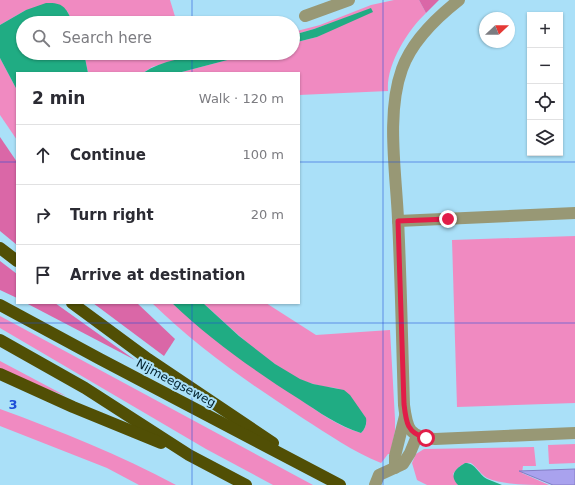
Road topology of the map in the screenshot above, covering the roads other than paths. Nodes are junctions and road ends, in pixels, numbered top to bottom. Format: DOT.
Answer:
graph roads {
  1 [pos="349,0"];
  2 [pos="459,0"];
  3 [pos="305,16"];
  4 [pos="575,213"];
  5 [pos="398,221"];
  6 [pos="0,248"];
  7 [pos="16,260"];
  8 [pos="0,304"];
  9 [pos="73,304"];
  10 [pos="0,340"];
  11 [pos="0,374"];
  12 [pos="405,416"];
  13 [pos="575,433"];
  14 [pos="417,436"];
  15 [pos="190,455"];
  16 [pos="395,468"];
  17 [pos="324,477"];
  18 [pos="246,485"];
  19 [pos="340,485"];
  20 [pos="375,485"];
  1 -- 3 [label="street"];
  2 -- 5 [label="street"];
  4 -- 5 [label="street"];
  5 -- 12 [label="street"];
  6 -- 7 [label="highway"];
  8 -- 17 [label="highway, Nijmeegseweg"];
  9 -- 17 [label="highway"];
  10 -- 15 [label="highway"];
  11 -- 15 [label="highway"];
  12 -- 14 [label="street"];
  12 -- 16 [label="street"];
  13 -- 14 [label="street"];
  14 -- 16 [label="street"];
  15 -- 18 [label="highway"];
  16 -- 20 [label="street"];
  17 -- 19 [label="highway, Nijmeegseweg"];
}
